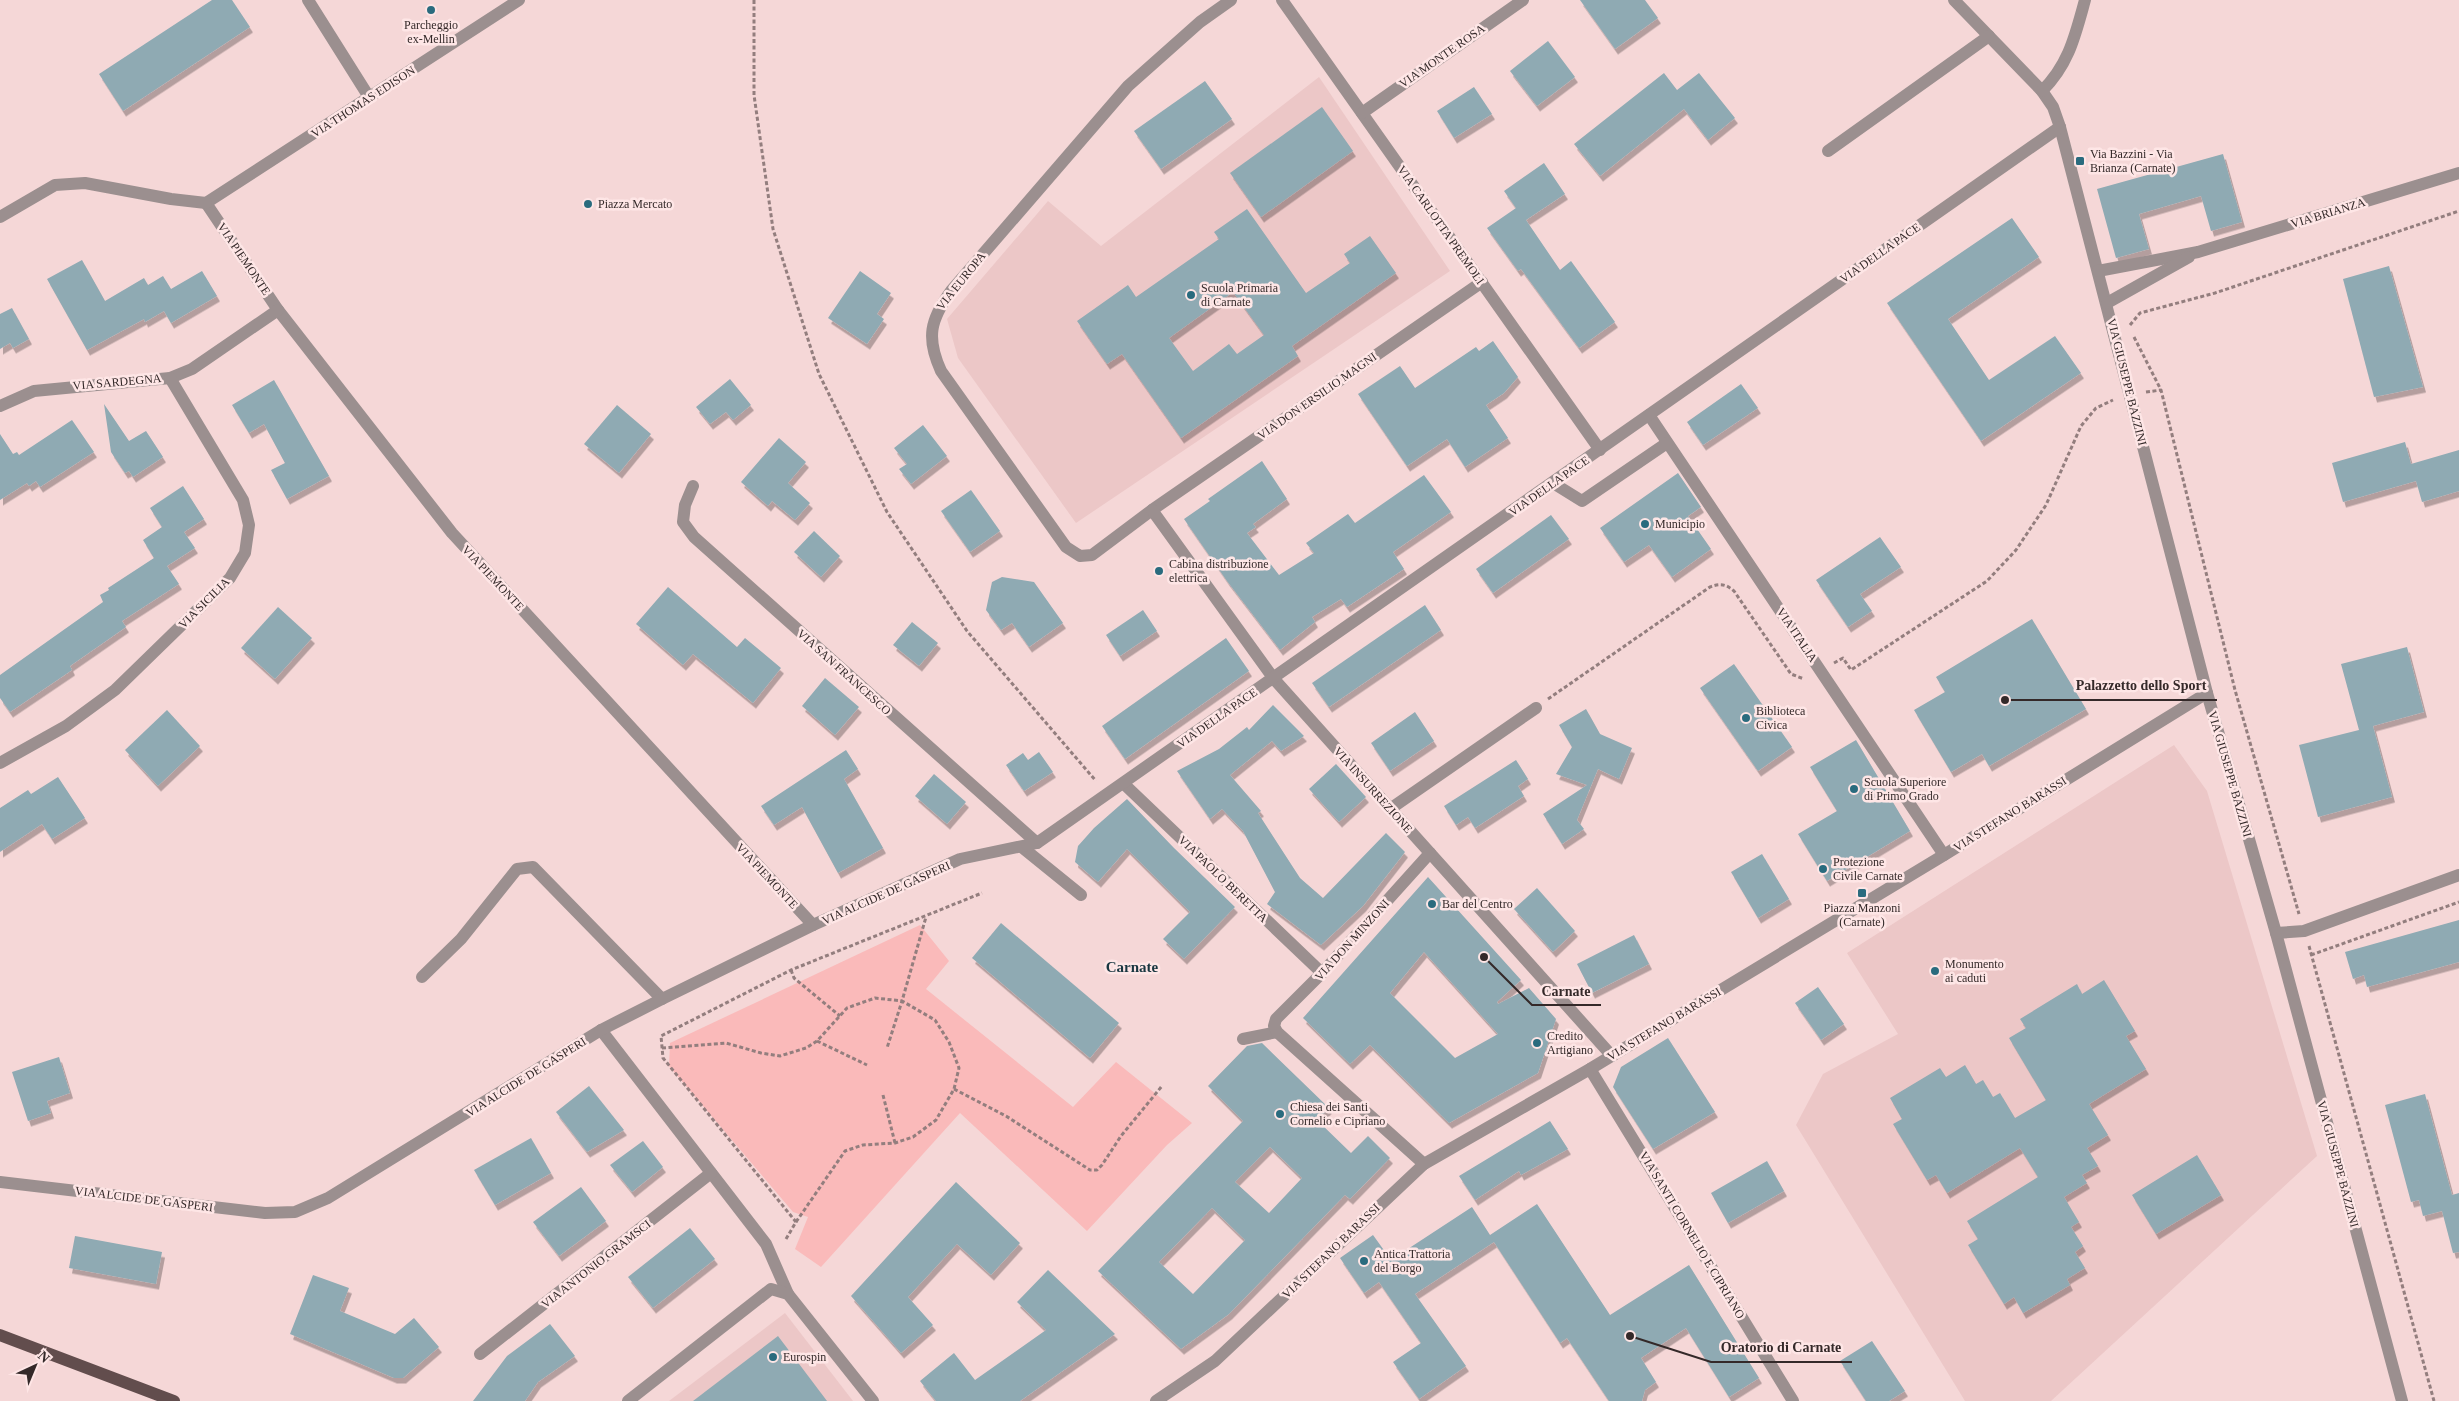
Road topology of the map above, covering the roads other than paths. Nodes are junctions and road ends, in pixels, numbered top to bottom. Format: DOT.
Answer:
graph roads {
  1 [pos="308,0"];
  2 [pos="519,0"];
  3 [pos="1231,0"];
  4 [pos="1282,0"];
  5 [pos="1523,0"];
  6 [pos="1954,0"];
  7 [pos="2085,0"];
  8 [pos="1988,36"];
  9 [pos="2042,91"];
  10 [pos="369,97"];
  11 [pos="1362,112"];
  12 [pos="2060,127"];
  13 [pos="1828,151"];
  14 [pos="2459,174"];
  15 [pos="206,203"];
  16 [pos="0,217"];
  17 [pos="2198,252"];
  18 [pos="2098,271"];
  19 [pos="1482,282"];
  20 [pos="2107,303"];
  21 [pos="278,310"];
  22 [pos="170,378"];
  23 [pos="0,406"];
  24 [pos="1649,415"];
  25 [pos="1667,442"];
  26 [pos="1600,450"];
  27 [pos="1553,483"];
  28 [pos="693,486"];
  29 [pos="1152,510"];
  30 [pos="1274,679"];
  31 [pos="2207,692"];
  32 [pos="1536,708"];
  33 [pos="0,763"];
  34 [pos="1124,784"];
  35 [pos="1390,808"];
  36 [pos="1037,843"];
  37 [pos="1023,848"];
  38 [pos="1430,853"];
  39 [pos="1944,855"];
  40 [pos="2459,875"];
  41 [pos="1081,895"];
  42 [pos="813,926"];
  43 [pos="2276,933"];
  44 [pos="1322,973"];
  45 [pos="422,977"];
  46 [pos="662,999"];
  47 [pos="1276,1029"];
  48 [pos="601,1030"];
  49 [pos="1242,1039"];
  50 [pos="1612,1056"];
  51 [pos="1590,1069"];
  52 [pos="1424,1164"];
  53 [pos="711,1173"];
  54 [pos="0,1182"];
  55 [pos="788,1294"];
  56 [pos="0,1335"];
  57 [pos="480,1354"];
  58 [pos="174,1401"];
  59 [pos="628,1401"];
  60 [pos="873,1401"];
  61 [pos="1156,1401"];
  62 [pos="1793,1401"];
  63 [pos="2402,1401"];
  1 -- 10 [label="street"];
  2 -- 10 [label="street, VIA THOMAS EDISON"];
  3 -- 29 [label="street, VIA EUROPA"];
  4 -- 11 [label="street, VIA CARLOTTA PREMOLI"];
  5 -- 11 [label="street, VIA MONTE ROSA"];
  6 -- 8 [label="street, VIA GIUSEPPE BAZZINI"];
  7 -- 9 [label="street"];
  8 -- 9 [label="street, VIA GIUSEPPE BAZZINI"];
  8 -- 13 [label="street"];
  9 -- 12 [label="street, VIA GIUSEPPE BAZZINI"];
  10 -- 15 [label="street, VIA THOMAS EDISON"];
  11 -- 19 [label="street, VIA CARLOTTA PREMOLI"];
  12 -- 18 [label="street, VIA GIUSEPPE BAZZINI"];
  12 -- 24 [label="street, VIA DELLA PACE"];
  14 -- 17 [label="street, VIA BRIANZA"];
  15 -- 16 [label="street"];
  15 -- 21 [label="street, VIA PIEMONTE"];
  17 -- 18 [label="street, VIA BRIANZA"];
  17 -- 20 [label="street, VIA BRIANZA"];
  18 -- 20 [label="street, VIA GIUSEPPE BAZZINI"];
  19 -- 26 [label="street, VIA CARLOTTA PREMOLI"];
  19 -- 29 [label="street, VIA DON ERSILIO MAGNI"];
  20 -- 31 [label="street, VIA GIUSEPPE BAZZINI"];
  21 -- 22 [label="street, VIA SARDEGNA"];
  21 -- 42 [label="street, VIA PIEMONTE"];
  22 -- 23 [label="street, VIA SARDEGNA"];
  22 -- 33 [label="street, VIA SICILIA"];
  24 -- 25 [label="street, VIA ITALIA"];
  24 -- 26 [label="street, VIA DELLA PACE"];
  25 -- 27 [label="street"];
  25 -- 39 [label="street, VIA ITALIA"];
  26 -- 27 [label="street, VIA DELLA PACE"];
  27 -- 30 [label="street, VIA DELLA PACE"];
  28 -- 36 [label="street, VIA SAN FRANCESCO"];
  29 -- 30 [label="street, VIA INSURREZIONE"];
  30 -- 34 [label="street, VIA DELLA PACE"];
  30 -- 35 [label="street, VIA INSURREZIONE"];
  31 -- 39 [label="street, VIA STEFANO BARASSI"];
  31 -- 43 [label="street, VIA GIUSEPPE BAZZINI"];
  32 -- 35 [label="street"];
  34 -- 36 [label="street, VIA DELLA PACE"];
  34 -- 44 [label="street, VIA PAOLO BERETTA"];
  35 -- 38 [label="street, VIA INSURREZIONE"];
  36 -- 37 [label="street, VIA ALCIDE DE GASPERI"];
  37 -- 41 [label="street"];
  37 -- 42 [label="street, VIA ALCIDE DE GASPERI"];
  38 -- 44 [label="street, VIA DON MINZONI"];
  38 -- 50 [label="street, VIA INSURREZIONE"];
  39 -- 50 [label="street, VIA STEFANO BARASSI"];
  40 -- 43 [label="street"];
  42 -- 46 [label="street, VIA ALCIDE DE GASPERI"];
  43 -- 63 [label="street, VIA GIUSEPPE BAZZINI"];
  44 -- 47 [label="street, VIA DON MINZONI"];
  45 -- 46 [label="street"];
  46 -- 48 [label="street, VIA ALCIDE DE GASPERI"];
  47 -- 49 [label="street"];
  47 -- 52 [label="street"];
  48 -- 53 [label="street"];
  48 -- 54 [label="street, VIA ALCIDE DE GASPERI"];
  50 -- 51 [label="street, VIA STEFANO BARASSI"];
  51 -- 52 [label="street, VIA STEFANO BARASSI"];
  51 -- 62 [label="street, VIA SANTI CORNELIO E CIPRIANO"];
  52 -- 61 [label="street, VIA STEFANO BARASSI"];
  53 -- 55 [label="street"];
  53 -- 57 [label="street, VIA ANTONIO GRAMSCI"];
  55 -- 59 [label="street"];
  55 -- 60 [label="street"];
  56 -- 58 [label="main road"];
}
